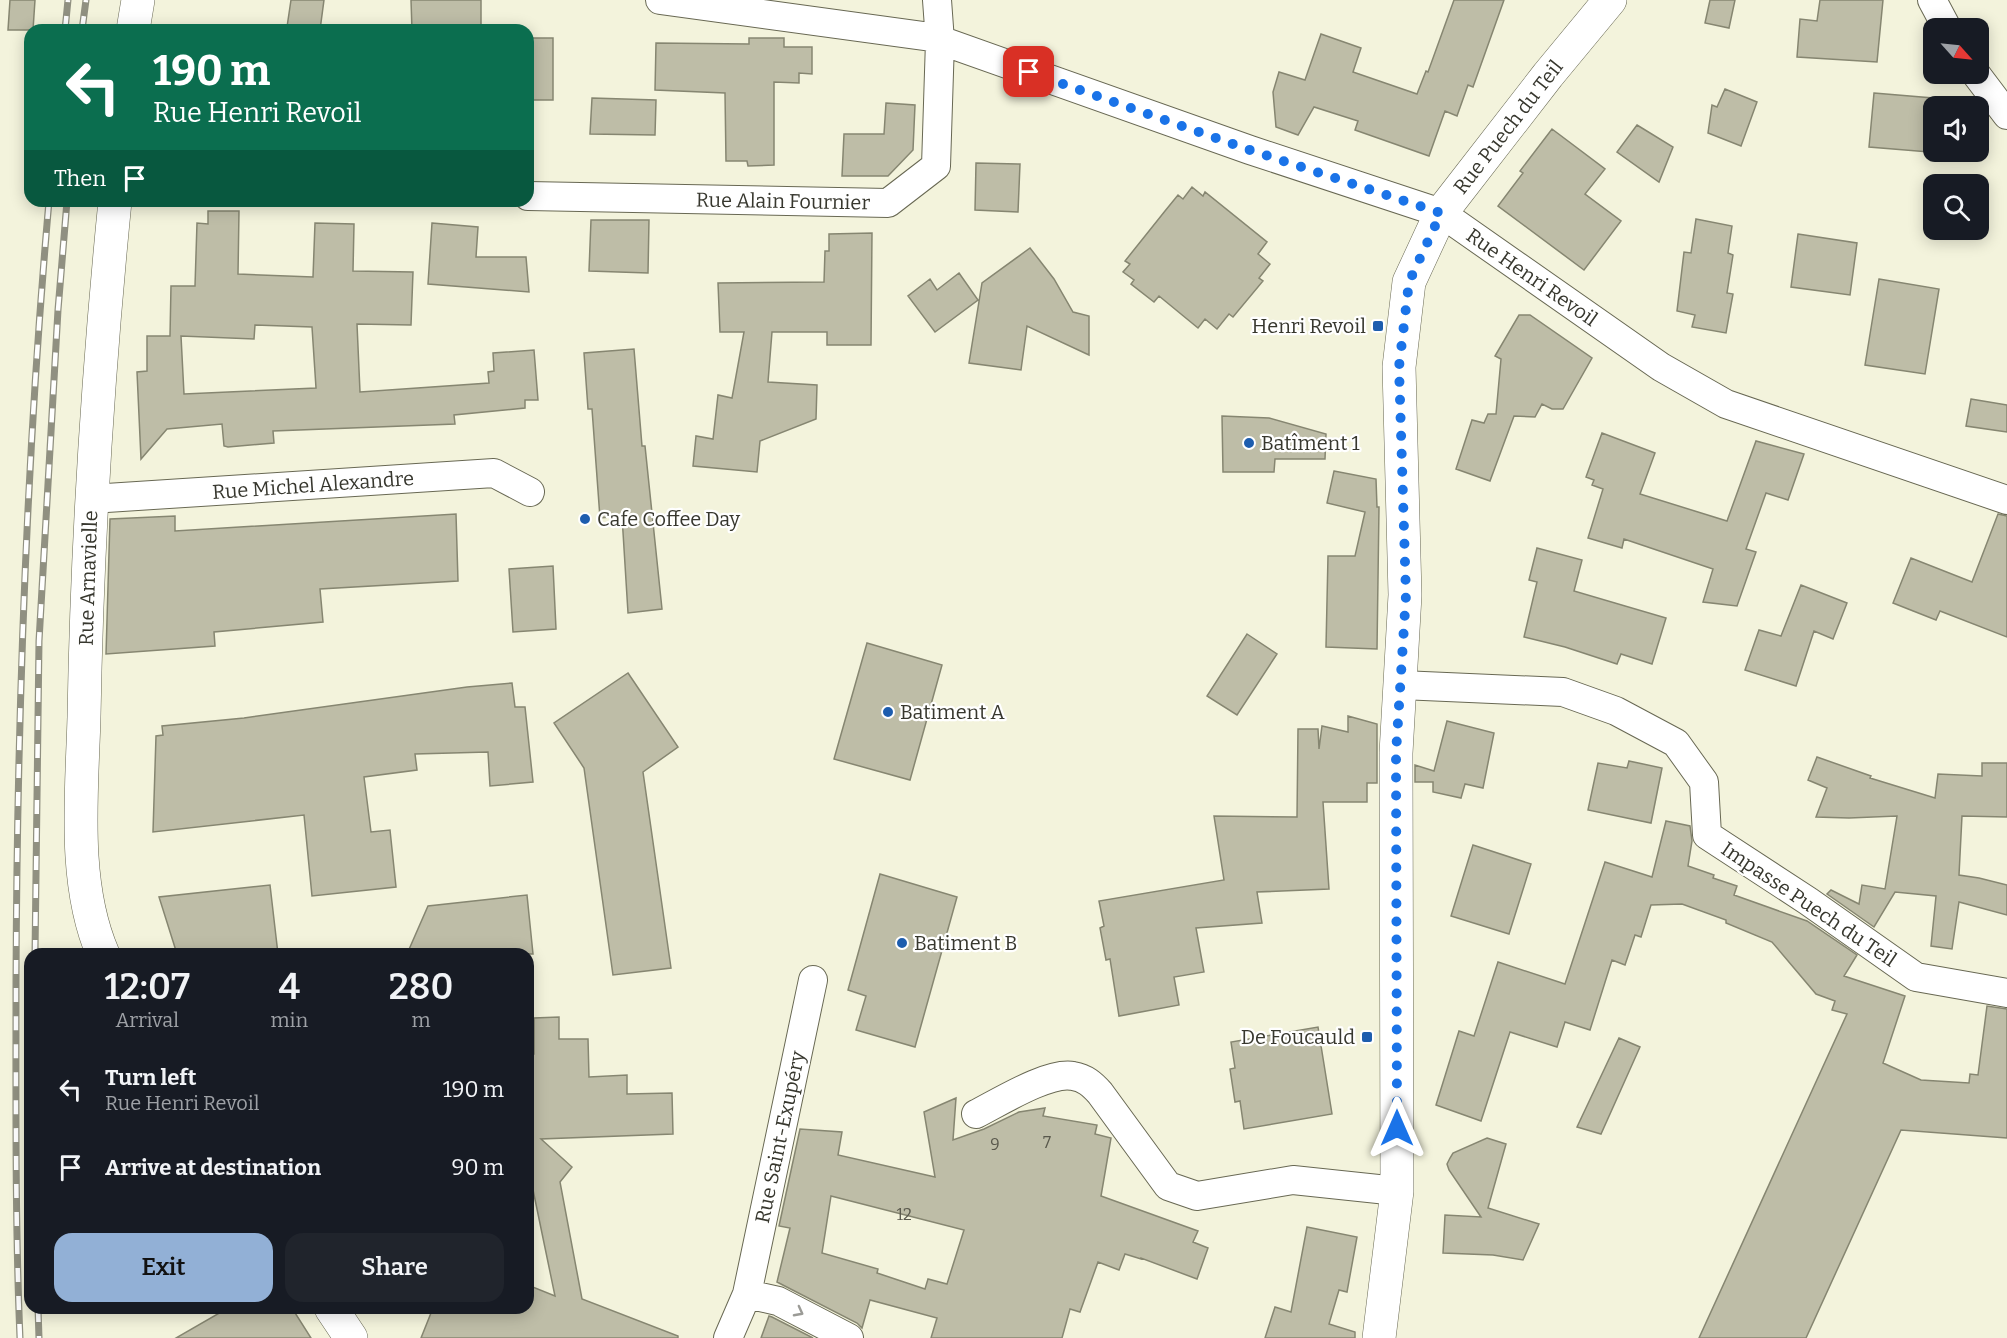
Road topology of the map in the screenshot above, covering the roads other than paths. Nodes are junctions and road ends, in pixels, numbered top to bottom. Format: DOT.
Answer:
graph roads {
  1 [pos="138,0"];
  2 [pos="660,0"];
  3 [pos="937,0"];
  4 [pos="1610,0"];
  5 [pos="1932,0"];
  6 [pos="1942,18"];
  7 [pos="133,24"];
  8 [pos="940,41"];
  9 [pos="1984,84"];
  10 [pos="2007,116"];
  11 [pos="534,195"];
  12 [pos="115,207"];
  13 [pos="1441,213"];
  14 [pos="530,492"];
  15 [pos="91,499"];
  16 [pos="2007,500"];
  17 [pos="1401,685"];
  18 [pos="100,948"];
  19 [pos="813,980"];
  20 [pos="2007,993"];
  21 [pos="976,1114"];
  22 [pos="1397,1191"];
  23 [pos="747,1294"];
  24 [pos="335,1314"];
  25 [pos="351,1338"];
  26 [pos="728,1338"];
  27 [pos="849,1338"];
  28 [pos="1379,1338"];
  1 -- 7 [label="street"];
  2 -- 8 [label="street, Rue Henri Revoil"];
  3 -- 8 [label="street"];
  4 -- 13 [label="street, Rue Puech du Teil"];
  5 -- 6 [label="street"];
  8 -- 11 [label="street, Rue Alain Fournier"];
  8 -- 13 [label="street, Rue Henri Revoil"];
  9 -- 10 [label="street"];
  12 -- 15 [label="street, Rue Arnavielle"];
  13 -- 16 [label="street, Rue Henri Revoil"];
  13 -- 17 [label="street, Rue Puech du Teil"];
  14 -- 15 [label="street, Rue Michel Alexandre"];
  15 -- 18 [label="street, Rue Arnavielle"];
  17 -- 20 [label="street, Impasse Puech du Teil"];
  17 -- 22 [label="street, Rue Puech du Teil"];
  19 -- 23 [label="street, Rue Saint-Exupéry"];
  21 -- 22 [label="street"];
  22 -- 28 [label="street, Rue Puech du Teil"];
  23 -- 26 [label="street, Rue Saint-Exupéry"];
  23 -- 27 [label="street, one-way"];
  24 -- 25 [label="street"];
}
